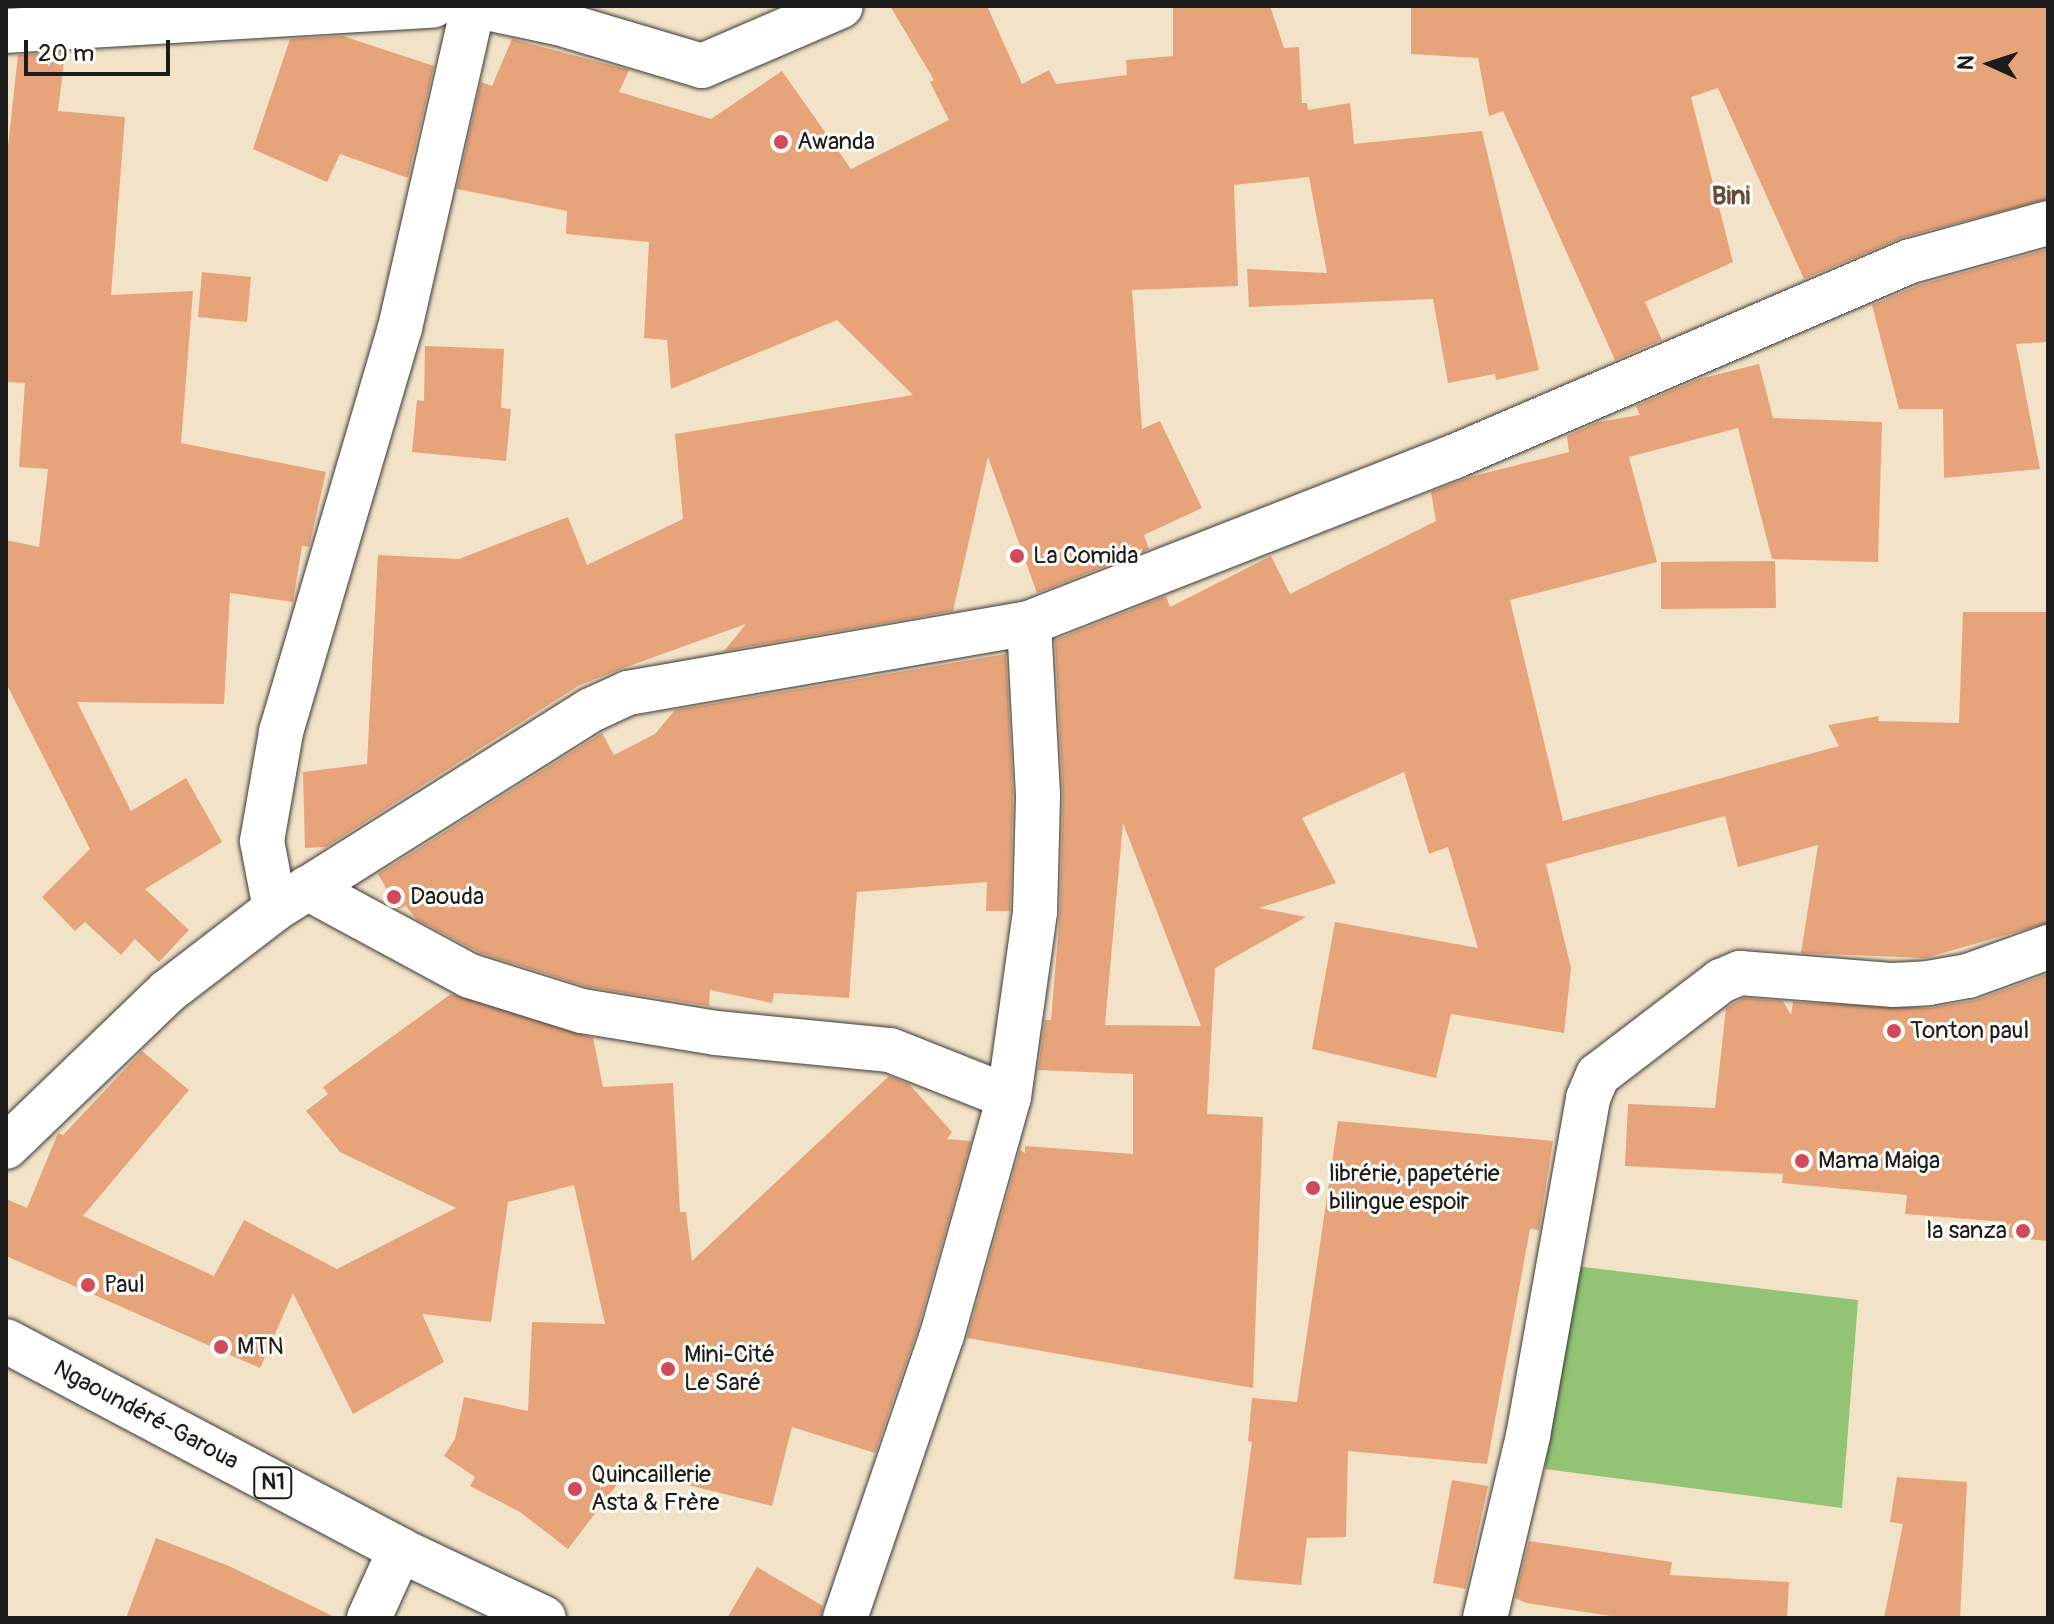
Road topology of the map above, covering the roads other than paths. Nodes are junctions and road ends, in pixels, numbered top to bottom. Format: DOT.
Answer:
graph roads {
  1 [pos="433,6"];
  2 [pos="475,6"];
  3 [pos="841,6"];
  4 [pos="302,9"];
  5 [pos="6,31"];
  6 [pos="2048,223"];
  7 [pos="1029,623"];
  8 [pos="291,898"];
  9 [pos="2048,947"];
  10 [pos="1009,1097"];
  11 [pos="6,1147"];
  12 [pos="6,1341"];
  13 [pos="400,1550"];
  14 [pos="369,1618"];
  15 [pos="544,1618"];
  16 [pos="845,1618"];
  17 [pos="1485,1618"];
  1 -- 4 [label="main road"];
  2 -- 3 [label="main road"];
  2 -- 8 [label="main road"];
  4 -- 5 [label="main road"];
  6 -- 7 [label="main road"];
  7 -- 8 [label="main road"];
  7 -- 10 [label="main road"];
  8 -- 10 [label="main road"];
  8 -- 11 [label="main road"];
  9 -- 17 [label="main road"];
  10 -- 16 [label="main road"];
  12 -- 13 [label="main road, Ngaoundéré-Garoua / N1"];
  13 -- 14 [label="main road"];
  13 -- 15 [label="main road, Ngaoundéré-Garoua / N1"];
}
